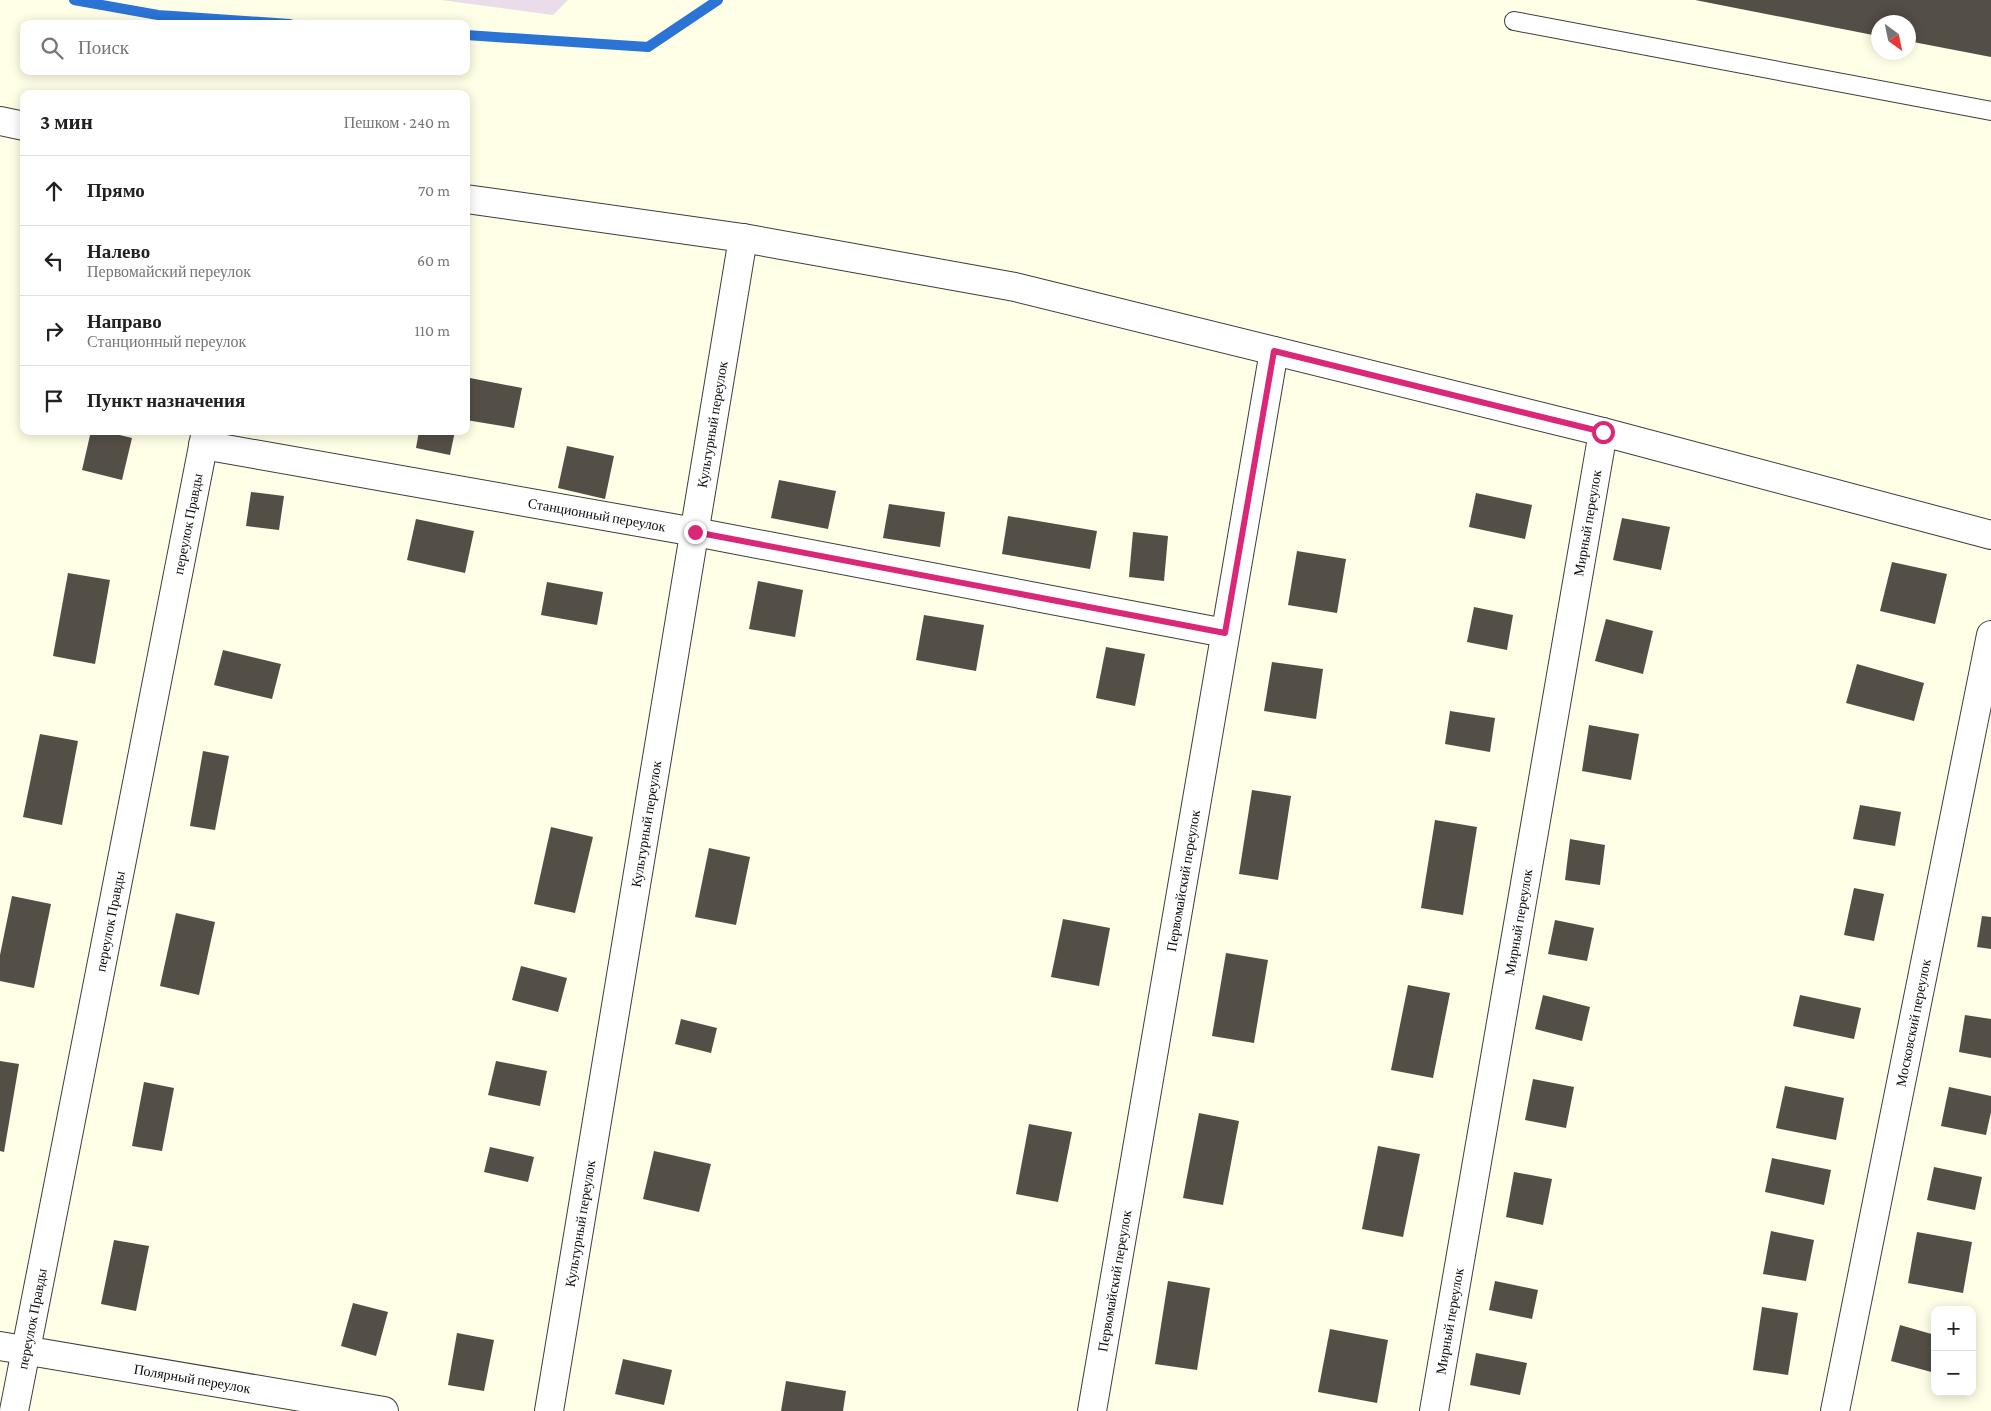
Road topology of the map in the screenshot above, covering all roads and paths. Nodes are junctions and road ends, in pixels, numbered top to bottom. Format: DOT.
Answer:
graph roads {
  1 [pos="1514,21"];
  2 [pos="1991,111"];
  3 [pos="0,121"];
  4 [pos="20,125"];
  5 [pos="470,200"];
  6 [pos="743,238"];
  7 [pos="1274,351"];
  8 [pos="1603,432"];
  9 [pos="205,438"];
  10 [pos="695,532"];
  11 [pos="1991,535"];
  12 [pos="1225,633"];
  13 [pos="1991,635"];
  14 [pos="13,1348"];
  15 [pos="14,1411"];
  16 [pos="384,1411"];
  17 [pos="549,1411"];
  18 [pos="1092,1411"];
  19 [pos="1434,1411"];
  20 [pos="1835,1411"];
  1 -- 2 [label="lane"];
  3 -- 4 [label="street"];
  5 -- 6 [label="street"];
  6 -- 7 [label="street"];
  6 -- 10 [label="street, Культурный переулок"];
  7 -- 8 [label="street"];
  7 -- 12 [label="street, Первомайский переулок"];
  8 -- 11 [label="street"];
  8 -- 19 [label="street, Мирный переулок"];
  9 -- 10 [label="street, Станционный переулок"];
  9 -- 14 [label="street, переулок Правды"];
  10 -- 12 [label="street, Станционный переулок"];
  10 -- 17 [label="street, Культурный переулок"];
  12 -- 18 [label="street, Первомайский переулок"];
  13 -- 20 [label="street, Московский переулок"];
  14 -- 15 [label="street, переулок Правды"];
  14 -- 16 [label="street, Полярный переулок"];
}
